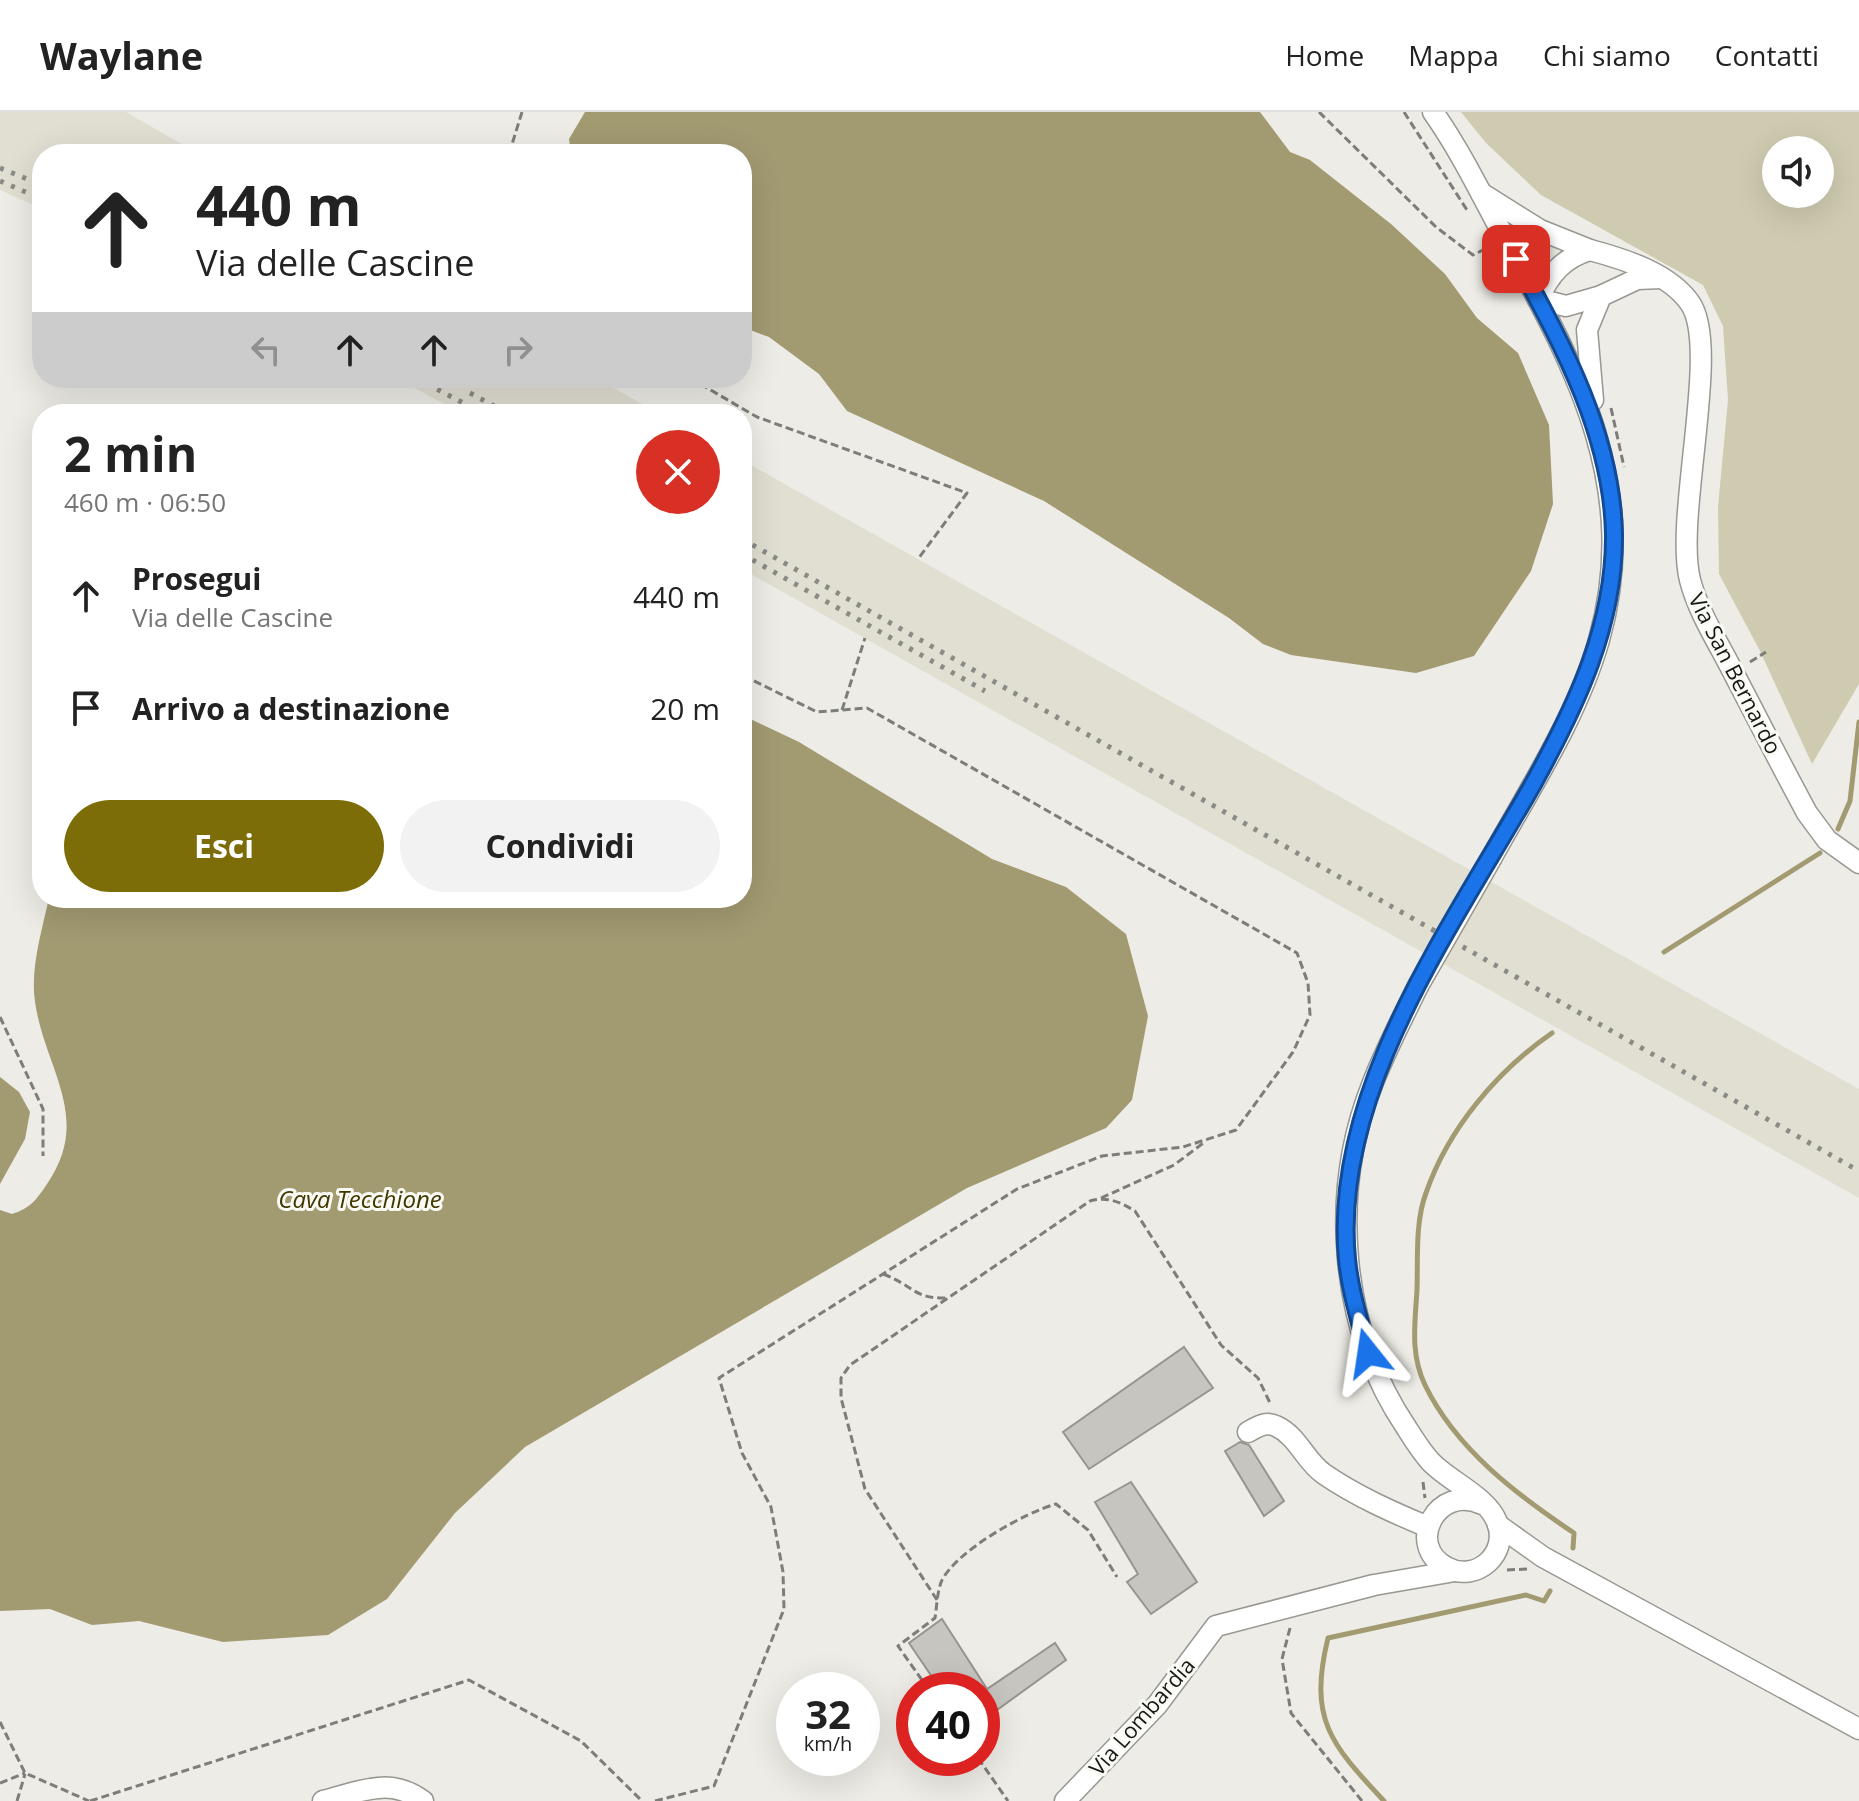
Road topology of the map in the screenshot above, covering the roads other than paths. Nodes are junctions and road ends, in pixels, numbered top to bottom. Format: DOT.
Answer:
graph roads {
  1 [pos="1433,112"];
  2 [pos="1480,193"];
  3 [pos="1590,250"];
  4 [pos="1661,278"];
  5 [pos="1601,296"];
  6 [pos="1538,299"];
  7 [pos="1600,441"];
  8 [pos="1859,863"];
  9 [pos="1248,1432"];
  10 [pos="1429,1461"];
  11 [pos="1439,1500"];
  12 [pos="1482,1504"];
  13 [pos="1422,1525"];
  14 [pos="1498,1525"];
  15 [pos="1430,1550"];
  16 [pos="1543,1557"];
  17 [pos="1504,1560"];
  18 [pos="1455,1571"];
  19 [pos="1399,1579"];
  20 [pos="1859,1729"];
  21 [pos="323,1801"];
  22 [pos="423,1801"];
  23 [pos="1065,1801"];
  1 -- 2 [label="street"];
  2 -- 3 [label="street, Via San Bernardo"];
  2 -- 6 [label="street"];
  3 -- 4 [label="street, Via San Bernardo"];
  3 -- 6 [label="street"];
  4 -- 5 [label="street"];
  4 -- 8 [label="street, Via San Bernardo"];
  5 -- 6 [label="street"];
  5 -- 7 [label="street"];
  6 -- 7 [label="street"];
  7 -- 10 [label="street, bridge"];
  9 -- 13 [label="street"];
  10 -- 11 [label="street"];
  10 -- 12 [label="street"];
  11 -- 12 [label="street"];
  11 -- 13 [label="street"];
  12 -- 14 [label="street"];
  13 -- 15 [label="street"];
  14 -- 16 [label="street"];
  14 -- 17 [label="street"];
  15 -- 18 [label="street"];
  15 -- 19 [label="street"];
  16 -- 17 [label="street"];
  16 -- 20 [label="street"];
  17 -- 18 [label="street"];
  18 -- 19 [label="street, Via Lombardia"];
  19 -- 23 [label="street, Via Lombardia"];
  21 -- 22 [label="street"];
}
